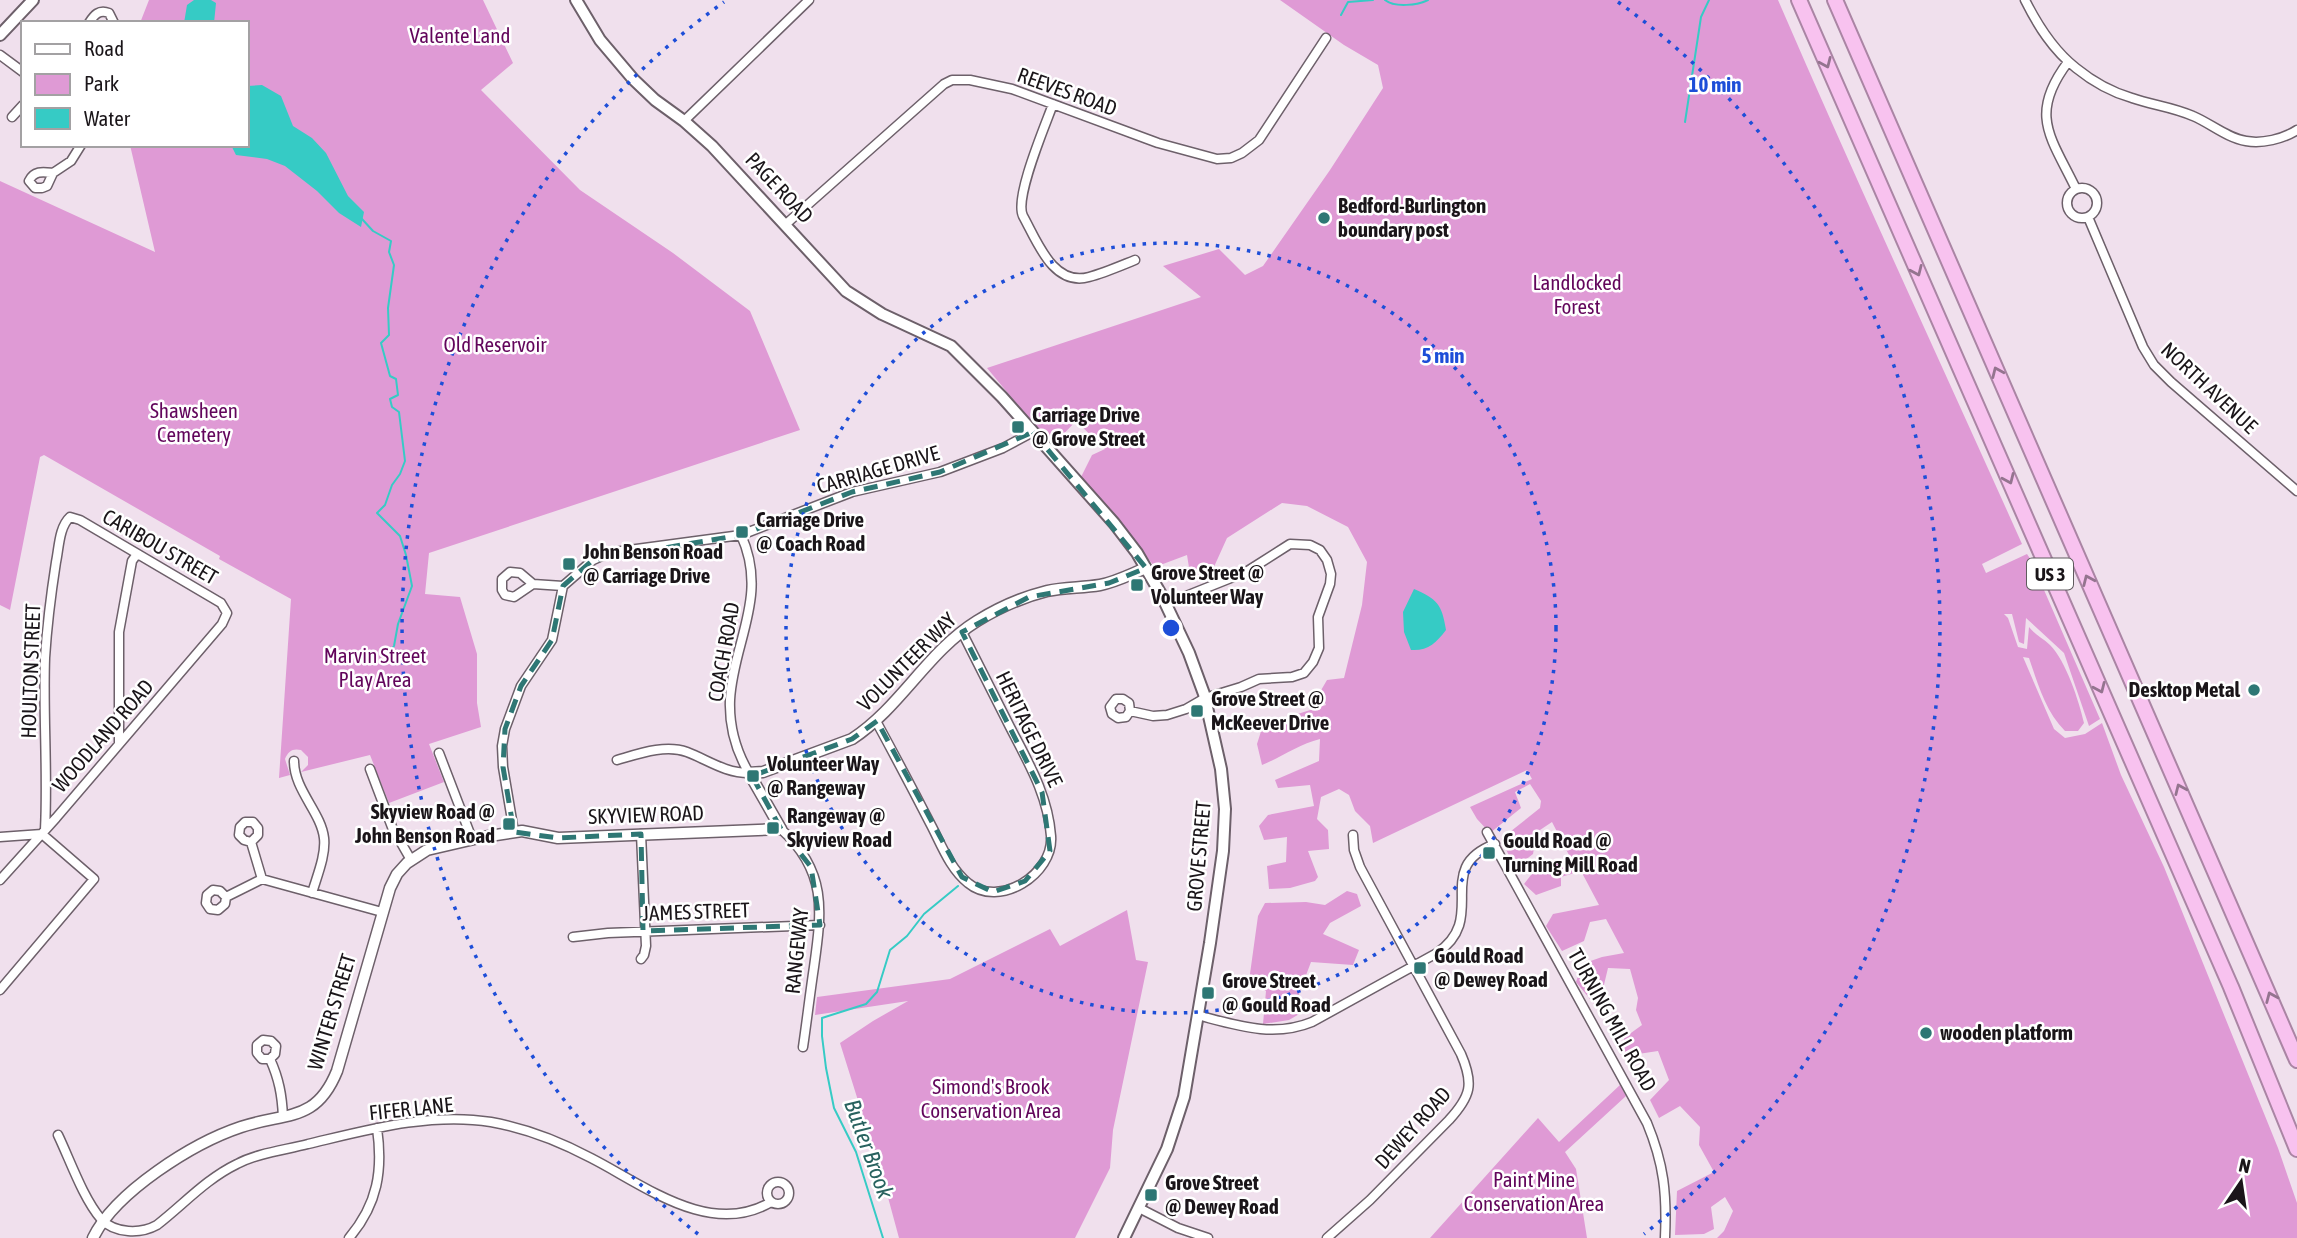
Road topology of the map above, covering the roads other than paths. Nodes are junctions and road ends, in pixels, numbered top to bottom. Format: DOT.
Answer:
graph roads {
  1 [pos="33,0"];
  2 [pos="576,0"];
  3 [pos="809,0"];
  4 [pos="1799,0"];
  5 [pos="1835,0"];
  6 [pos="2025,0"];
  7 [pos="91,21"];
  8 [pos="113,21"];
  9 [pos="0,36"];
  10 [pos="1326,38"];
  11 [pos="0,55"];
  12 [pos="2068,62"];
  13 [pos="21,71"];
  14 [pos="1053,104"];
  15 [pos="21,107"];
  16 [pos="12,117"];
  17 [pos="684,121"];
  18 [pos="2297,130"];
  19 [pos="80,147"];
  20 [pos="53,173"];
  21 [pos="2076,190"];
  22 [pos="2088,217"];
  23 [pos="786,224"];
  24 [pos="1135,260"];
  25 [pos="978,372"];
  26 [pos="1033,432"];
  27 [pos="2297,491"];
  28 [pos="70,517"];
  29 [pos="741,535"];
  30 [pos="137,554"];
  31 [pos="1146,568"];
  32 [pos="533,584"];
  33 [pos="564,586"];
  34 [pos="1166,604"];
  35 [pos="227,613"];
  36 [pos="962,632"];
  37 [pos="1205,698"];
  38 [pos="1130,711"];
  39 [pos="876,721"];
  40 [pos="119,743"];
  41 [pos="439,754"];
  42 [pos="617,760"];
  43 [pos="295,761"];
  44 [pos="370,769"];
  45 [pos="749,773"];
  46 [pos="781,829"];
  47 [pos="44,832"];
  48 [pos="514,832"];
  49 [pos="1487,832"];
  50 [pos="641,834"];
  51 [pos="1353,835"];
  52 [pos="0,837"];
  53 [pos="472,839"];
  54 [pos="251,842"];
  55 [pos="1495,844"];
  56 [pos="411,860"];
  57 [pos="262,879"];
  58 [pos="0,880"];
  59 [pos="312,892"];
  60 [pos="226,897"];
  61 [pos="382,912"];
  62 [pos="820,926"];
  63 [pos="643,931"];
  64 [pos="573,937"];
  65 [pos="641,959"];
  66 [pos="1413,967"];
  67 [pos="0,990"];
  68 [pos="1197,1015"];
  69 [pos="803,1047"];
  70 [pos="270,1059"];
  71 [pos="2297,1060"];
  72 [pos="284,1117"];
  73 [pos="377,1128"];
  74 [pos="58,1135"];
  75 [pos="2297,1149"];
  76 [pos="771,1202"];
  77 [pos="1139,1209"];
  78 [pos="103,1221"];
  79 [pos="93,1238"];
  80 [pos="349,1238"];
  81 [pos="1124,1238"];
  82 [pos="1208,1238"];
  83 [pos="1327,1238"];
  84 [pos="1665,1238"];
  1 -- 9 [label="main road"];
  2 -- 17 [label="main road, PAGE ROAD"];
  3 -- 17 [label="street"];
  4 -- 75 [label="highway, US 3, one-way"];
  71 -- 5 [label="highway, US 3, one-way"];
  6 -- 12 [label="street"];
  7 -- 8 [label="street"];
  10 -- 14 [label="street, REEVES ROAD"];
  11 -- 13 [label="street"];
  12 -- 18 [label="street"];
  12 -- 21 [label="street, NORTH AVENUE"];
  14 -- 23 [label="street, REEVES ROAD"];
  14 -- 24 [label="street"];
  15 -- 16 [label="street"];
  17 -- 23 [label="main road, PAGE ROAD"];
  19 -- 20 [label="street"];
  21 -- 22 [label="street, NORTH AVENUE"];
  21 -- 22 [label="street, NORTH AVENUE"];
  22 -- 27 [label="street, NORTH AVENUE"];
  23 -- 25 [label="main road, PAGE ROAD"];
  25 -- 26 [label="main road, GROVE STREET"];
  26 -- 29 [label="street, CARRIAGE DRIVE"];
  26 -- 31 [label="main road, GROVE STREET"];
  28 -- 30 [label="street, CARIBOU STREET"];
  28 -- 47 [label="street, HOULTON STREET"];
  29 -- 33 [label="street, CARRIAGE DRIVE"];
  29 -- 45 [label="street, COACH ROAD"];
  30 -- 35 [label="street, CARIBOU STREET"];
  30 -- 40 [label="street"];
  31 -- 34 [label="main road, GROVE STREET"];
  31 -- 36 [label="street, VOLUNTEER WAY"];
  32 -- 33 [label="street"];
  33 -- 48 [label="street"];
  34 -- 37 [label="main road, GROVE STREET"];
  34 -- 37 [label="street"];
  35 -- 40 [label="street, WOODLAND ROAD"];
  36 -- 39 [label="street, VOLUNTEER WAY"];
  36 -- 39 [label="street, HERITAGE DRIVE"];
  37 -- 38 [label="street"];
  37 -- 68 [label="main road, GROVE STREET"];
  39 -- 45 [label="street, VOLUNTEER WAY"];
  40 -- 47 [label="street, WOODLAND ROAD"];
  41 -- 53 [label="street"];
  42 -- 45 [label="street, VOLUNTEER WAY"];
  43 -- 59 [label="street"];
  44 -- 56 [label="street"];
  45 -- 46 [label="street"];
  46 -- 50 [label="street, SKYVIEW ROAD"];
  46 -- 62 [label="street, RANGEWAY"];
  47 -- 52 [label="street"];
  47 -- 58 [label="street, WOODLAND ROAD"];
  47 -- 67 [label="street"];
  48 -- 50 [label="street, SKYVIEW ROAD"];
  48 -- 53 [label="street, WINTER STREET"];
  49 -- 55 [label="street, TURNING MILL ROAD"];
  50 -- 63 [label="street"];
  51 -- 66 [label="street, DEWEY ROAD"];
  53 -- 56 [label="street, WINTER STREET"];
  54 -- 57 [label="street"];
  55 -- 66 [label="street"];
  55 -- 84 [label="street, TURNING MILL ROAD"];
  56 -- 61 [label="street, WINTER STREET"];
  57 -- 59 [label="street"];
  57 -- 60 [label="street"];
  59 -- 61 [label="street"];
  61 -- 72 [label="street, WINTER STREET"];
  62 -- 63 [label="street, JAMES STREET"];
  62 -- 69 [label="street, RANGEWAY"];
  63 -- 64 [label="street, JAMES STREET"];
  63 -- 65 [label="street"];
  66 -- 68 [label="street"];
  66 -- 83 [label="street, DEWEY ROAD"];
  68 -- 77 [label="main road, GROVE STREET"];
  70 -- 72 [label="street"];
  72 -- 78 [label="street, WINTER STREET"];
  73 -- 76 [label="street, FIFER LANE"];
  73 -- 78 [label="street, FIFER LANE"];
  73 -- 80 [label="street"];
  74 -- 78 [label="street"];
  77 -- 81 [label="main road, GROVE STREET"];
  77 -- 82 [label="street"];
  78 -- 79 [label="street, WINTER STREET"];
}
